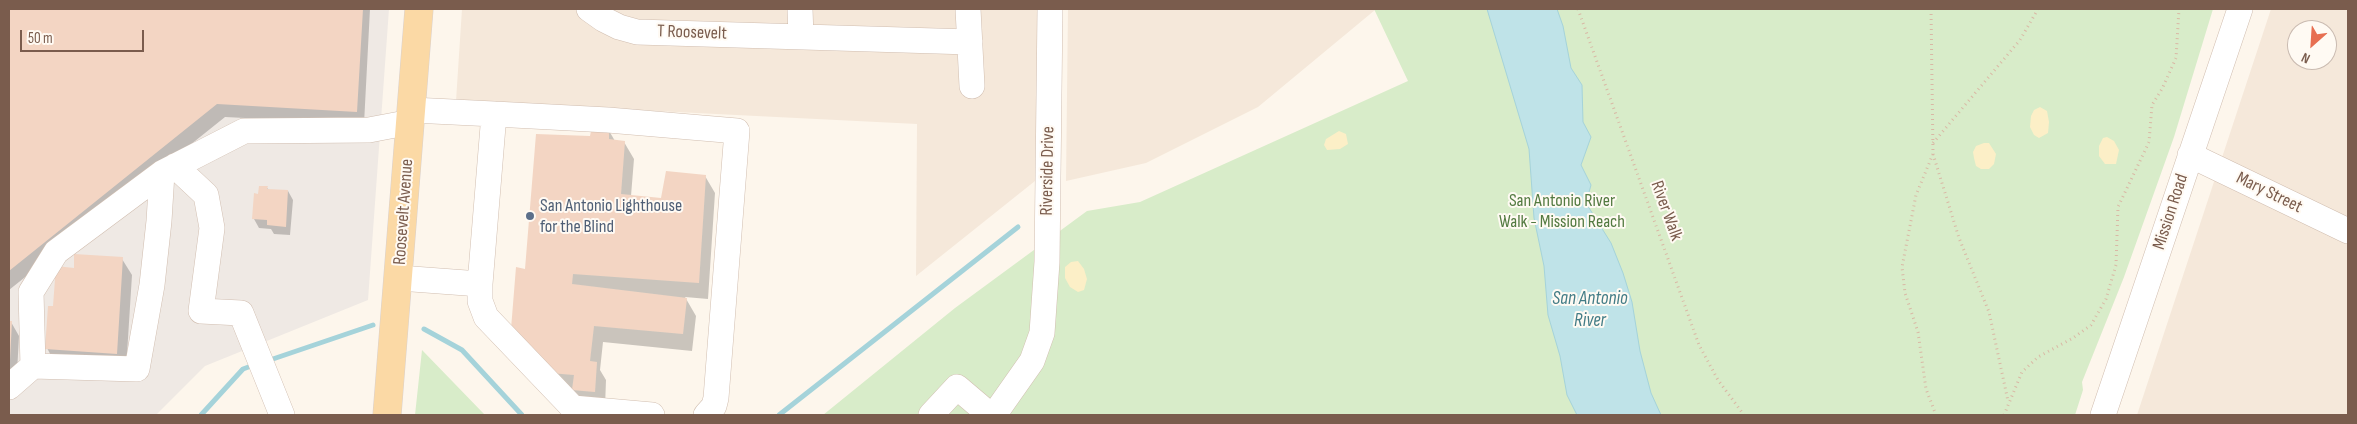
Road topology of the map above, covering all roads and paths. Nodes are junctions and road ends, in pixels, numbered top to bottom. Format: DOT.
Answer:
graph roads {
  1 [pos="419,9"];
  2 [pos="588,9"];
  3 [pos="800,9"];
  4 [pos="968,9"];
  5 [pos="1050,9"];
  6 [pos="1578,9"];
  7 [pos="1931,9"];
  8 [pos="2038,9"];
  9 [pos="2179,9"];
  10 [pos="2240,9"];
  11 [pos="801,37"];
  12 [pos="970,42"];
  13 [pos="972,86"];
  14 [pos="494,114"];
  15 [pos="411,116"];
  16 [pos="1933,144"];
  17 [pos="1933,154"];
  18 [pos="2190,155"];
  19 [pos="168,170"];
  20 [pos="2348,231"];
  21 [pos="399,278"];
  22 [pos="480,284"];
  23 [pos="34,366"];
  24 [pos="9,387"];
  25 [pos="2009,403"];
  26 [pos="2108,413"];
  27 [pos="282,415"];
  28 [pos="387,415"];
  29 [pos="652,415"];
  30 [pos="706,415"];
  31 [pos="931,415"];
  32 [pos="990,415"];
  33 [pos="994,415"];
  34 [pos="1744,415"];
  35 [pos="1936,415"];
  36 [pos="2004,415"];
  1 -- 15 [label="main road, Roosevelt Avenue"];
  2 -- 11 [label="street, T Roosevelt"];
  3 -- 11 [label="street"];
  4 -- 12 [label="street"];
  5 -- 33 [label="street, Riverside Drive"];
  6 -- 34 [label="path, River Walk"];
  7 -- 16 [label="path"];
  8 -- 16 [label="path"];
  9 -- 25 [label="path"];
  10 -- 18 [label="street, Mission Road"];
  11 -- 12 [label="street, T Roosevelt"];
  12 -- 13 [label="street"];
  14 -- 15 [label="street"];
  14 -- 22 [label="street"];
  14 -- 30 [label="street"];
  15 -- 19 [label="street"];
  15 -- 21 [label="main road, Roosevelt Avenue"];
  16 -- 17 [label="path"];
  17 -- 25 [label="path"];
  17 -- 35 [label="path"];
  18 -- 20 [label="street, Mary Street"];
  18 -- 26 [label="street, Mission Road"];
  19 -- 23 [label="street"];
  19 -- 23 [label="street"];
  19 -- 27 [label="street"];
  21 -- 22 [label="street"];
  21 -- 28 [label="main road, Roosevelt Avenue"];
  22 -- 29 [label="street"];
  23 -- 24 [label="street"];
  25 -- 36 [label="path"];
  31 -- 32 [label="street"];
}
